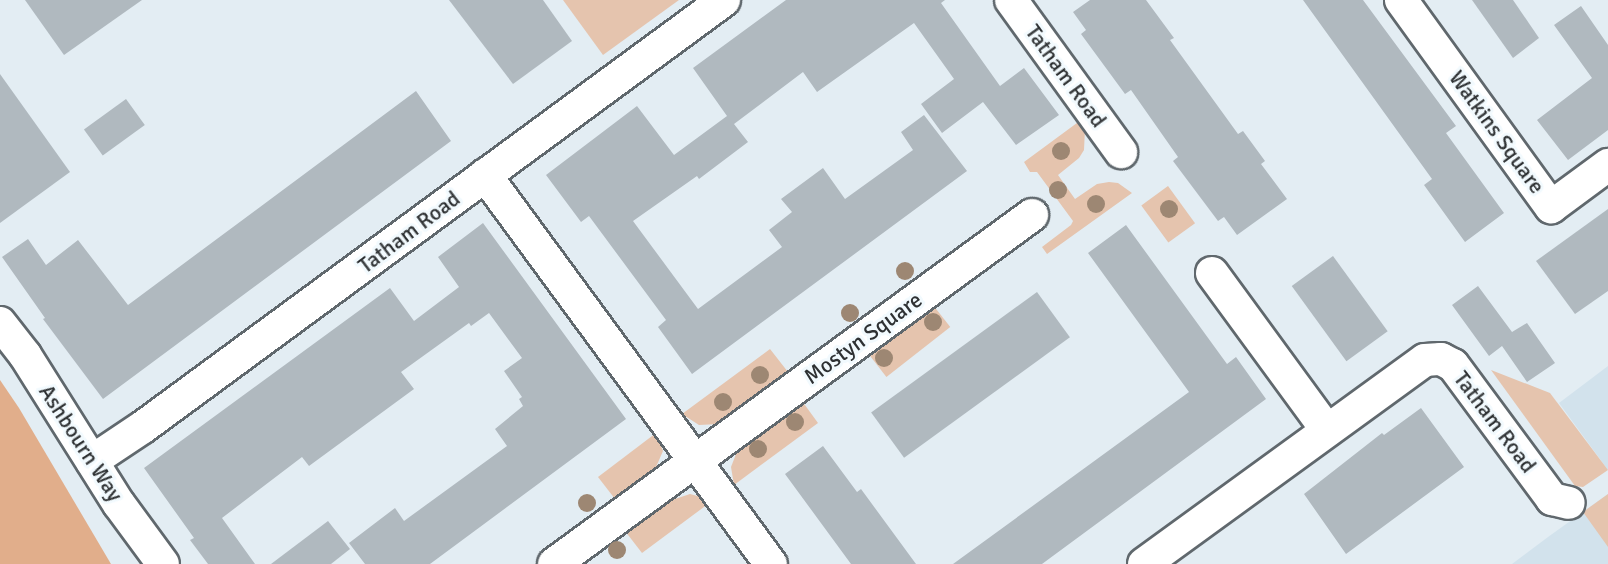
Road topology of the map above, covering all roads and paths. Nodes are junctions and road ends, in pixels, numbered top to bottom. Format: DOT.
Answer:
graph roads {
  1 [pos="724,0"];
  2 [pos="1011,0"];
  3 [pos="1401,0"];
  4 [pos="1121,152"];
  5 [pos="1608,165"];
  6 [pos="485,175"];
  7 [pos="1032,215"];
  8 [pos="1212,273"];
  9 [pos="0,323"];
  10 [pos="1327,430"];
  11 [pos="92,461"];
  12 [pos="695,461"];
  13 [pos="1569,503"];
  14 [pos="163,564"];
  15 [pos="554,564"];
  16 [pos="771,564"];
  17 [pos="1144,564"];
  1 -- 6 [label="street, Tatham Road"];
  2 -- 4 [label="street, Tatham Road"];
  3 -- 5 [label="street, Watkins Square"];
  6 -- 11 [label="street, Tatham Road"];
  6 -- 12 [label="street"];
  7 -- 12 [label="street, Mostyn Square"];
  8 -- 10 [label="street"];
  9 -- 11 [label="street, Ashbourn Way"];
  10 -- 13 [label="street, Tatham Road"];
  10 -- 17 [label="street, Tatham Road"];
  11 -- 14 [label="street, Ashbourn Way"];
  12 -- 15 [label="street, Mostyn Square"];
  12 -- 16 [label="street"];
}
